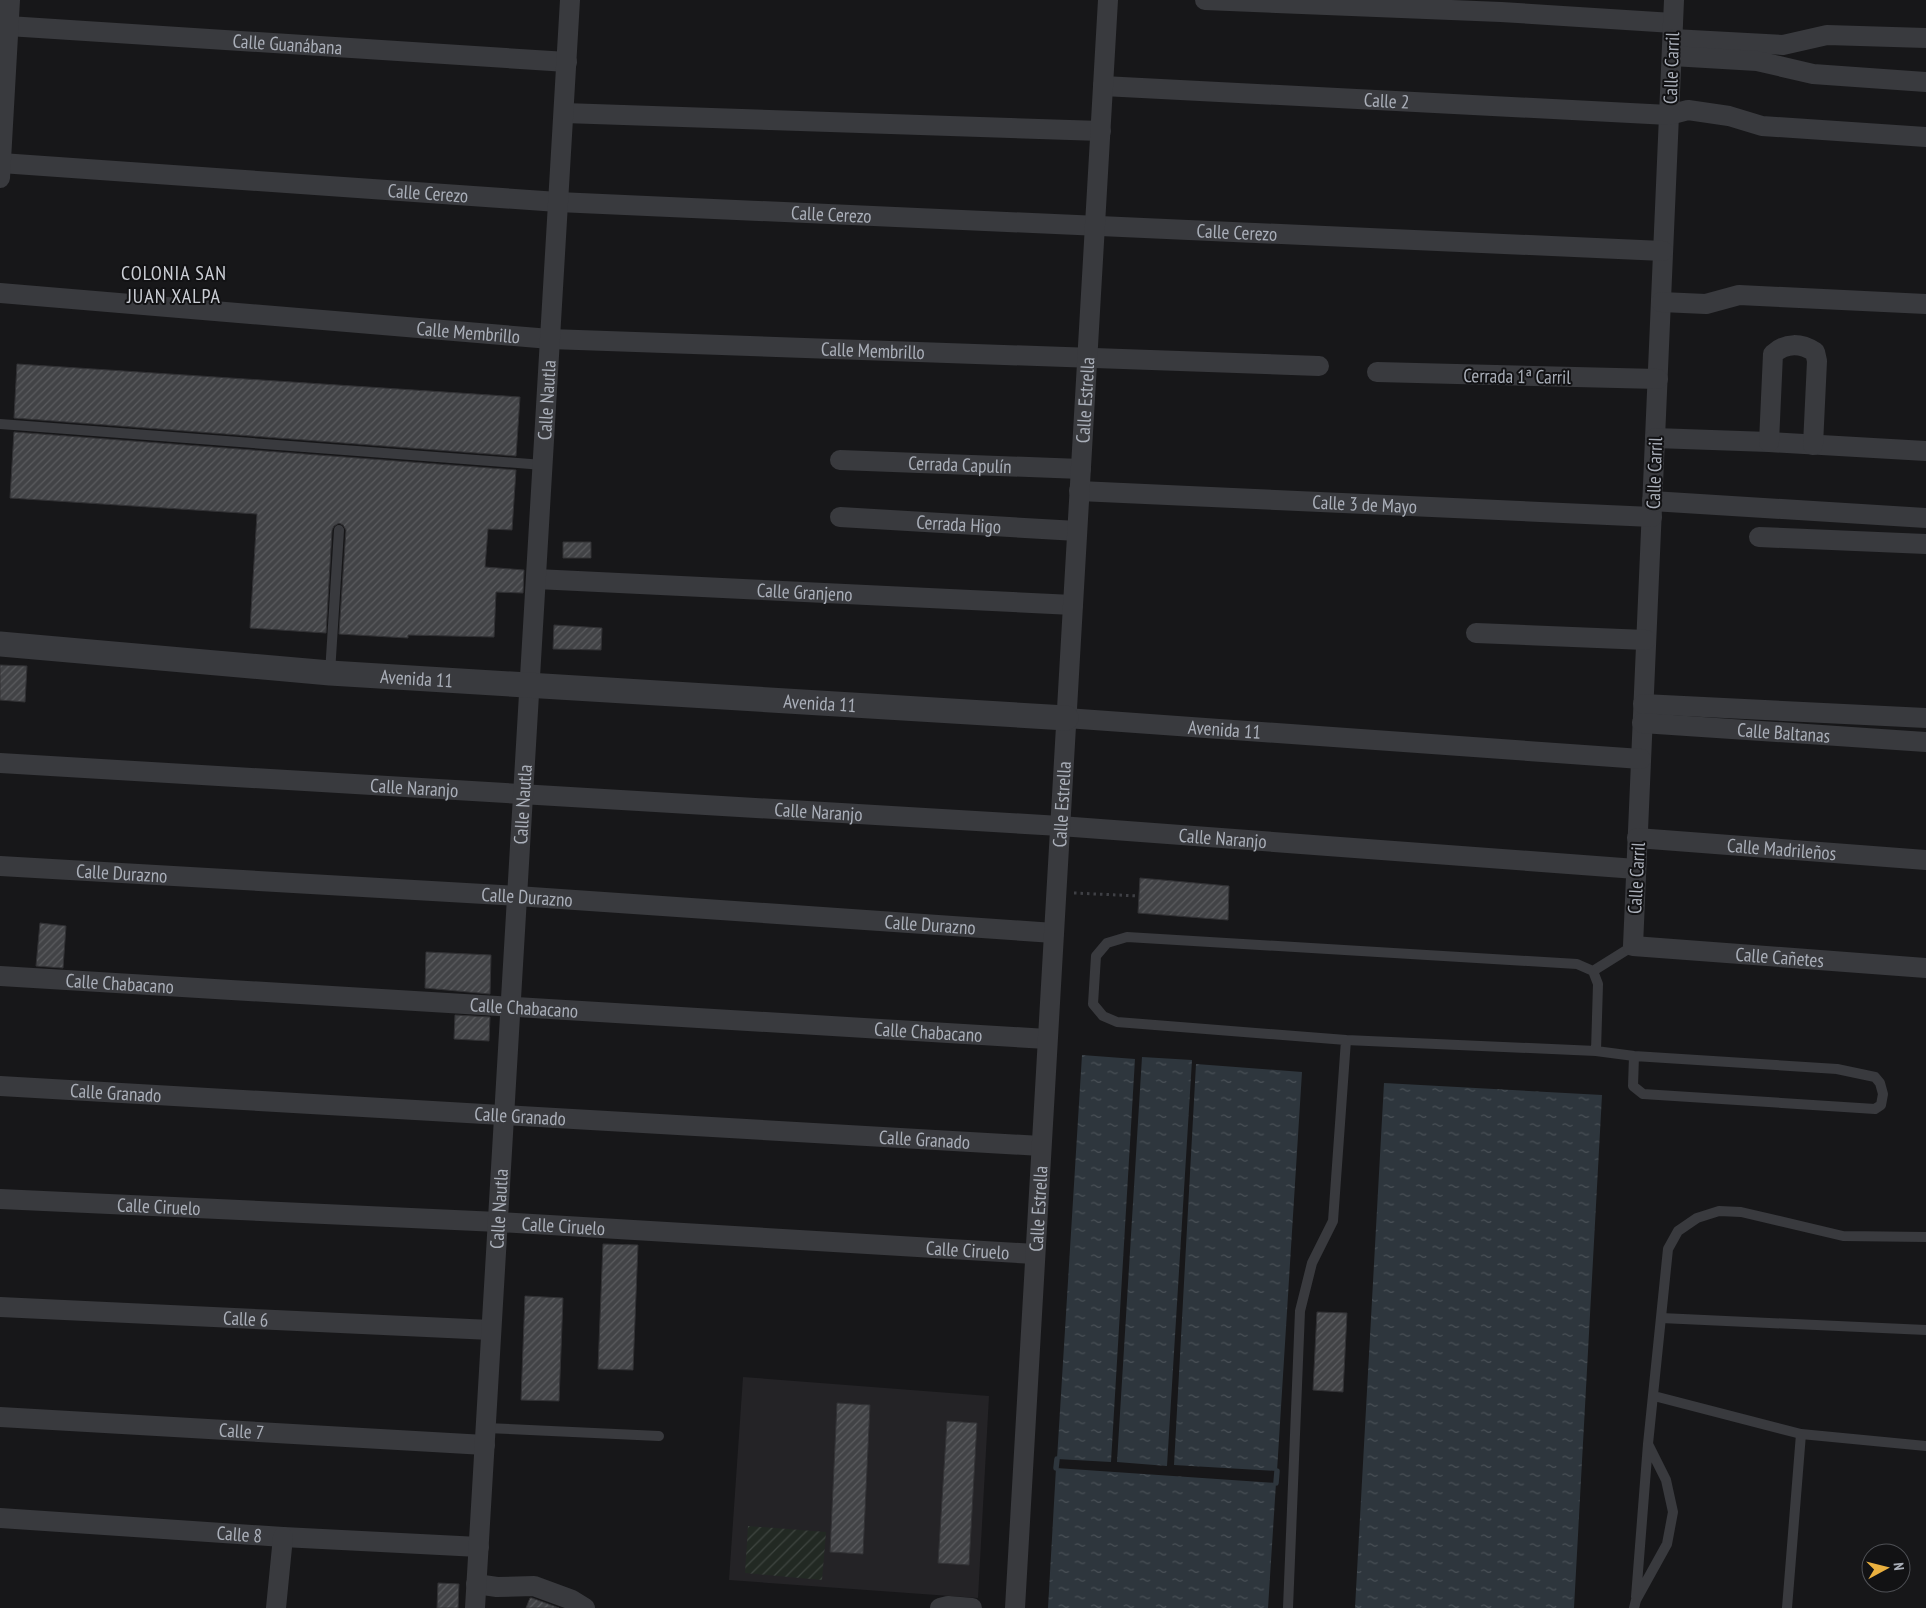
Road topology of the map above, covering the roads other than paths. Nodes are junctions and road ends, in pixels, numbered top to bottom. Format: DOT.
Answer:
graph roads {
  1 [pos="10,0"];
  2 [pos="570,0"];
  3 [pos="1108,0"];
  4 [pos="1205,0"];
  5 [pos="1674,0"];
  6 [pos="8,26"];
  7 [pos="1926,38"];
  8 [pos="1673,39"];
  9 [pos="567,62"];
  10 [pos="3,81"];
  11 [pos="1926,82"];
  12 [pos="1104,86"];
  13 [pos="564,112"];
  14 [pos="1669,115"];
  15 [pos="1101,131"];
  16 [pos="1926,137"];
  17 [pos="0,170"];
  18 [pos="558,202"];
  19 [pos="1095,226"];
  20 [pos="1663,251"];
  21 [pos="0,293"];
  22 [pos="1661,302"];
  23 [pos="1926,304"];
  24 [pos="550,339"];
  25 [pos="1087,357"];
  26 [pos="1318,366"];
  27 [pos="1377,372"];
  28 [pos="1658,379"];
  29 [pos="0,424"];
  30 [pos="1655,438"];
  31 [pos="1769,442"];
  32 [pos="1813,445"];
  33 [pos="1926,451"];
  34 [pos="840,460"];
  35 [pos="543,465"];
  36 [pos="1081,469"];
  37 [pos="1079,491"];
  38 [pos="1652,509"];
  39 [pos="840,517"];
  40 [pos="1926,518"];
  41 [pos="339,530"];
  42 [pos="1077,531"];
  43 [pos="1759,537"];
  44 [pos="1926,544"];
  45 [pos="536,579"];
  46 [pos="1072,605"];
  47 [pos="1476,633"];
  48 [pos="1646,640"];
  49 [pos="0,644"];
  50 [pos="330,673"];
  51 [pos="530,686"];
  52 [pos="1643,714"];
  53 [pos="1066,718"];
  54 [pos="1926,718"];
  55 [pos="1926,742"];
  56 [pos="1641,759"];
  57 [pos="0,763"];
  58 [pos="523,796"];
  59 [pos="1060,826"];
  60 [pos="1637,838"];
  61 [pos="1926,860"];
  62 [pos="0,866"];
  63 [pos="1636,869"];
  64 [pos="517,896"];
  65 [pos="1054,933"];
  66 [pos="1632,946"];
  67 [pos="1926,968"];
  68 [pos="1593,970"];
  69 [pos="0,976"];
  70 [pos="511,1007"];
  71 [pos="1047,1039"];
  72 [pos="1346,1040"];
  73 [pos="1596,1052"];
  74 [pos="1634,1056"];
  75 [pos="0,1086"];
  76 [pos="504,1114"];
  77 [pos="1041,1146"];
  78 [pos="0,1199"];
  79 [pos="498,1222"];
  80 [pos="1926,1237"];
  81 [pos="1035,1254"];
  82 [pos="0,1307"];
  83 [pos="1661,1318"];
  84 [pos="492,1330"];
  85 [pos="1926,1330"];
  86 [pos="1654,1396"];
  87 [pos="0,1417"];
  88 [pos="1801,1434"];
  89 [pos="485,1436"];
  90 [pos="659,1436"];
  91 [pos="1648,1444"];
  92 [pos="1926,1446"];
  93 [pos="0,1518"];
  94 [pos="283,1537"];
  95 [pos="478,1547"];
  96 [pos="476,1584"];
  97 [pos="1635,1604"];
  98 [pos="276,1608"];
  99 [pos="475,1608"];
  100 [pos="585,1608"];
  101 [pos="940,1608"];
  102 [pos="972,1608"];
  103 [pos="1015,1608"];
  104 [pos="1288,1608"];
  105 [pos="1787,1608"];
  1 -- 6 [label="street"];
  2 -- 9 [label="street, Calle Nautla"];
  3 -- 12 [label="street, Calle Estrella"];
  4 -- 8 [label="street"];
  5 -- 8 [label="street, Calle Carril"];
  6 -- 9 [label="street, Calle Guanábana"];
  6 -- 10 [label="street"];
  7 -- 8 [label="street"];
  8 -- 11 [label="street"];
  8 -- 14 [label="street, Calle Carril"];
  9 -- 13 [label="street, Calle Nautla"];
  10 -- 17 [label="street"];
  12 -- 14 [label="street, Calle 2"];
  12 -- 15 [label="street, Calle Estrella"];
  13 -- 15 [label="street"];
  13 -- 18 [label="street, Calle Nautla"];
  14 -- 16 [label="street, Calle 2"];
  14 -- 20 [label="street, Calle Carril"];
  15 -- 19 [label="street, Calle Estrella"];
  17 -- 18 [label="street, Calle Cerezo"];
  18 -- 19 [label="street, Calle Cerezo"];
  18 -- 24 [label="street, Calle Nautla"];
  19 -- 20 [label="street, Calle Cerezo"];
  19 -- 25 [label="street, Calle Estrella"];
  20 -- 22 [label="street, Calle Carril"];
  21 -- 24 [label="street, Calle Membrillo"];
  22 -- 23 [label="street"];
  22 -- 28 [label="street, Calle Carril"];
  24 -- 25 [label="street, Calle Membrillo"];
  24 -- 35 [label="street, Calle Nautla"];
  25 -- 26 [label="street, Calle Membrillo"];
  25 -- 36 [label="street, Calle Estrella"];
  27 -- 28 [label="street, Cerrada 1ª Carril"];
  28 -- 30 [label="street, Calle Carril"];
  29 -- 35 [label="lane"];
  30 -- 31 [label="street"];
  30 -- 38 [label="street, Calle Carril"];
  31 -- 32 [label="street"];
  31 -- 32 [label="street"];
  32 -- 33 [label="street"];
  34 -- 36 [label="street, Cerrada Capulín"];
  35 -- 45 [label="street, Calle Nautla"];
  36 -- 37 [label="street, Calle Estrella"];
  37 -- 38 [label="street, Calle 3 de Mayo"];
  37 -- 42 [label="street, Calle Estrella"];
  38 -- 40 [label="street, Calle 3 de Mayo"];
  38 -- 48 [label="street, Calle Carril"];
  39 -- 42 [label="street, Cerrada Higo"];
  41 -- 50 [label="lane"];
  42 -- 46 [label="street, Calle Estrella"];
  43 -- 44 [label="street"];
  45 -- 46 [label="street, Calle Granjeno"];
  45 -- 51 [label="street, Calle Nautla"];
  46 -- 53 [label="street, Calle Estrella"];
  47 -- 48 [label="street"];
  48 -- 52 [label="street, Calle Carril"];
  49 -- 50 [label="street, Avenida 11"];
  50 -- 51 [label="street, Avenida 11"];
  51 -- 53 [label="street, Avenida 11"];
  51 -- 58 [label="street, Calle Nautla"];
  52 -- 54 [label="street"];
  52 -- 55 [label="street, Calle Baltanas"];
  52 -- 56 [label="street, Calle Carril"];
  53 -- 56 [label="street, Avenida 11"];
  53 -- 59 [label="street, Calle Estrella"];
  56 -- 60 [label="street, Calle Carril"];
  57 -- 58 [label="street, Calle Naranjo"];
  58 -- 59 [label="street, Calle Naranjo"];
  58 -- 64 [label="street, Calle Nautla"];
  59 -- 63 [label="street, Calle Naranjo"];
  59 -- 65 [label="street, Calle Estrella"];
  60 -- 61 [label="street, Calle Madrileños"];
  60 -- 63 [label="street, Calle Carril"];
  62 -- 64 [label="street, Calle Durazno"];
  63 -- 66 [label="street, Calle Carril"];
  64 -- 65 [label="street, Calle Durazno"];
  64 -- 70 [label="street, Calle Nautla"];
  65 -- 71 [label="street, Calle Estrella"];
  66 -- 67 [label="street, Calle Cañetes"];
  66 -- 68 [label="lane"];
  68 -- 72 [label="lane"];
  68 -- 73 [label="lane"];
  69 -- 70 [label="street, Calle Chabacano"];
  70 -- 71 [label="street, Calle Chabacano"];
  70 -- 76 [label="street, Calle Nautla"];
  71 -- 77 [label="street, Calle Estrella"];
  72 -- 73 [label="lane"];
  72 -- 104 [label="lane"];
  73 -- 74 [label="lane"];
  74 -- 74 [label="lane"];
  75 -- 76 [label="street, Calle Granado"];
  76 -- 77 [label="street, Calle Granado"];
  76 -- 79 [label="street, Calle Nautla"];
  77 -- 81 [label="street, Calle Estrella"];
  78 -- 79 [label="street, Calle Ciruelo"];
  79 -- 81 [label="street, Calle Ciruelo"];
  79 -- 84 [label="street, Calle Nautla"];
  80 -- 83 [label="lane"];
  81 -- 103 [label="street, Calle Estrella"];
  82 -- 84 [label="street, Calle 6"];
  83 -- 85 [label="lane"];
  83 -- 86 [label="lane"];
  84 -- 89 [label="street, Calle Nautla"];
  86 -- 88 [label="lane"];
  86 -- 91 [label="lane"];
  87 -- 89 [label="street, Calle 7"];
  88 -- 92 [label="lane"];
  88 -- 105 [label="lane"];
  89 -- 90 [label="lane"];
  89 -- 95 [label="street, Calle Nautla"];
  91 -- 97 [label="lane"];
  91 -- 97 [label="lane"];
  93 -- 94 [label="street, Calle 8"];
  94 -- 95 [label="street, Calle 8"];
  94 -- 98 [label="street"];
  95 -- 96 [label="street, Calle Nautla"];
  96 -- 99 [label="street, Calle Nautla"];
  96 -- 100 [label="street"];
  101 -- 102 [label="street"];
}
